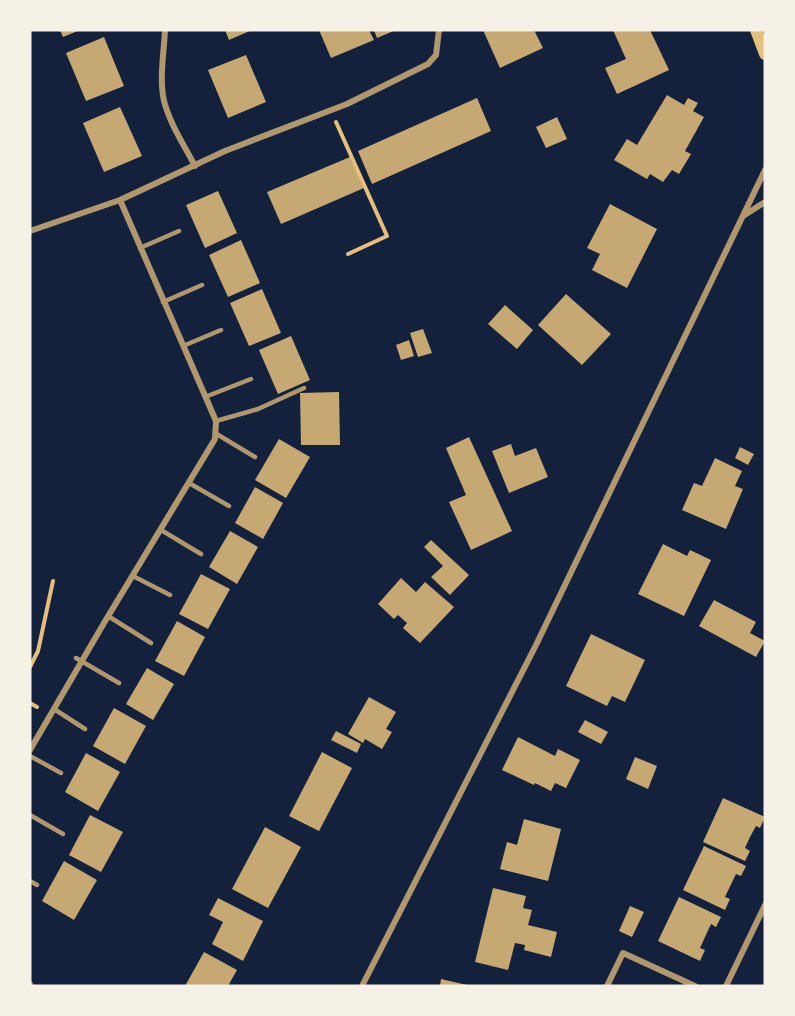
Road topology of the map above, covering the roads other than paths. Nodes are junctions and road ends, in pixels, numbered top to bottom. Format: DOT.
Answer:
graph roads {
  1 [pos="165,30"];
  2 [pos="439,30"];
  3 [pos="756,30"];
  4 [pos="765,54"];
  5 [pos="195,166"];
  6 [pos="765,170"];
  7 [pos="120,200"];
  8 [pos="765,202"];
  9 [pos="742,216"];
  10 [pos="30,231"];
  11 [pos="179,231"];
  12 [pos="140,248"];
  13 [pos="202,285"];
  14 [pos="164,302"];
  15 [pos="221,330"];
  16 [pos="183,346"];
  17 [pos="251,378"];
  18 [pos="304,388"];
  19 [pos="205,397"];
  20 [pos="216,421"];
  21 [pos="215,433"];
  22 [pos="255,457"];
  23 [pos="189,483"];
  24 [pos="229,507"];
  25 [pos="161,530"];
  26 [pos="201,554"];
  27 [pos="133,576"];
  28 [pos="170,595"];
  29 [pos="108,616"];
  30 [pos="152,644"];
  31 [pos="79,660"];
  32 [pos="119,683"];
  33 [pos="54,709"];
  34 [pos="85,729"];
  35 [pos="30,750"];
  36 [pos="30,756"];
  37 [pos="61,773"];
  38 [pos="30,814"];
  39 [pos="63,834"];
  40 [pos="30,881"];
  41 [pos="37,885"];
  42 [pos="765,905"];
  43 [pos="362,986"];
  44 [pos="607,986"];
  45 [pos="695,986"];
  46 [pos="726,986"];
  1 -- 5 [label="street"];
  2 -- 5 [label="street"];
  3 -- 4 [label="main road"];
  5 -- 7 [label="street"];
  6 -- 9 [label="street"];
  7 -- 10 [label="street"];
  7 -- 12 [label="street"];
  8 -- 9 [label="street"];
  9 -- 43 [label="street"];
  11 -- 12 [label="lane"];
  12 -- 14 [label="street"];
  13 -- 14 [label="lane"];
  14 -- 16 [label="street"];
  15 -- 16 [label="lane"];
  16 -- 19 [label="street"];
  17 -- 19 [label="lane"];
  18 -- 20 [label="lane"];
  19 -- 20 [label="street"];
  20 -- 21 [label="street"];
  21 -- 22 [label="lane"];
  21 -- 23 [label="street"];
  23 -- 24 [label="lane"];
  23 -- 25 [label="street"];
  25 -- 26 [label="lane"];
  25 -- 27 [label="street"];
  27 -- 28 [label="lane"];
  27 -- 29 [label="street"];
  29 -- 30 [label="lane"];
  29 -- 31 [label="street"];
  31 -- 32 [label="lane"];
  31 -- 33 [label="street"];
  33 -- 34 [label="lane"];
  33 -- 35 [label="street"];
  36 -- 37 [label="lane"];
  38 -- 39 [label="lane"];
  40 -- 41 [label="lane"];
  42 -- 46 [label="street"];
  44 -- 45 [label="street"];
}
